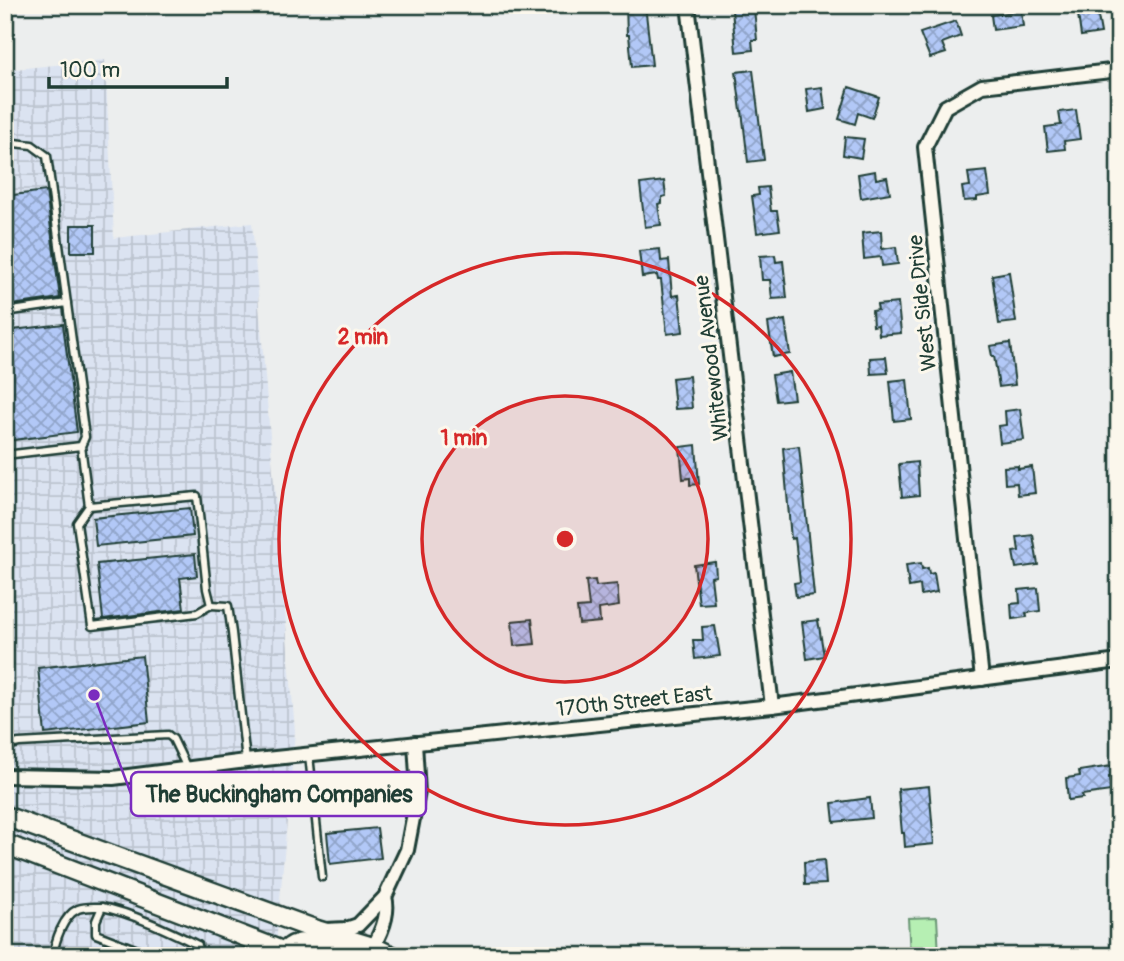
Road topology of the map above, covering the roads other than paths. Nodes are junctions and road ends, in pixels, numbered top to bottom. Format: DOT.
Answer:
graph roads {
  1 [pos="688,5"];
  2 [pos="1119,70"];
  3 [pos="5,142"];
  4 [pos="67,303"];
  5 [pos="5,312"];
  6 [pos="81,446"];
  7 [pos="5,454"];
  8 [pos="89,506"];
  9 [pos="211,605"];
  10 [pos="1119,661"];
  11 [pos="982,679"];
  12 [pos="772,706"];
  13 [pos="415,743"];
  14 [pos="5,746"];
  15 [pos="309,755"];
  16 [pos="246,761"];
  17 [pos="188,769"];
  18 [pos="5,776"];
  19 [pos="5,816"];
  20 [pos="5,844"];
  21 [pos="322,877"];
  22 [pos="385,897"];
  23 [pos="102,907"];
  24 [pos="317,930"];
  25 [pos="373,947"];
  26 [pos="197,952"];
  27 [pos="290,954"];
  28 [pos="53,956"];
  29 [pos="153,956"];
  30 [pos="187,956"];
  31 [pos="208,956"];
  32 [pos="392,956"];
  1 -- 12 [label="street, Whitewood Avenue"];
  2 -- 11 [label="street, West Side Drive"];
  3 -- 4 [label="lane"];
  4 -- 5 [label="lane"];
  4 -- 6 [label="lane"];
  6 -- 7 [label="lane"];
  6 -- 8 [label="lane"];
  8 -- 9 [label="lane"];
  8 -- 9 [label="lane"];
  9 -- 16 [label="lane"];
  10 -- 11 [label="street, 170th Street East"];
  11 -- 12 [label="street, 170th Street East"];
  12 -- 13 [label="street, 170th Street East"];
  13 -- 15 [label="street, 170th Street East"];
  13 -- 22 [label="street"];
  14 -- 17 [label="lane"];
  15 -- 16 [label="street, 170th Street East"];
  15 -- 21 [label="lane"];
  16 -- 17 [label="street, 170th Street East"];
  17 -- 18 [label="street, 170th Street East"];
  19 -- 24 [label="main road"];
  20 -- 27 [label="main road"];
  22 -- 24 [label="street"];
  22 -- 25 [label="street"];
  23 -- 26 [label="lane"];
  23 -- 28 [label="lane"];
  23 -- 29 [label="lane"];
  24 -- 25 [label="main road"];
  25 -- 27 [label="main road"];
  25 -- 32 [label="main road"];
  26 -- 30 [label="lane"];
  26 -- 31 [label="lane"];
}
